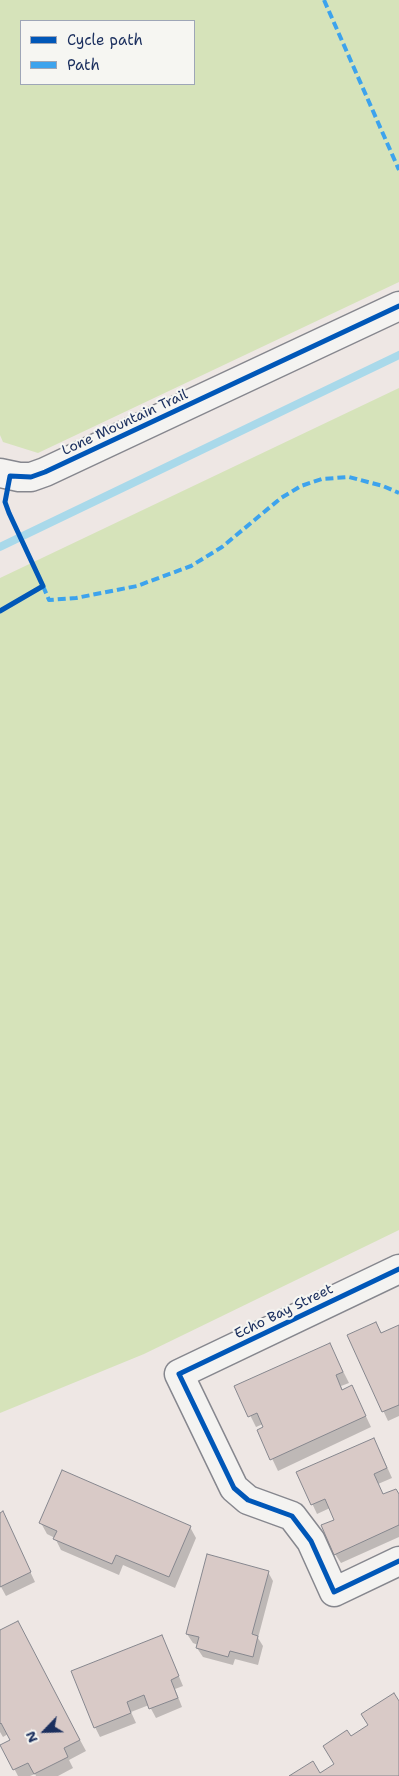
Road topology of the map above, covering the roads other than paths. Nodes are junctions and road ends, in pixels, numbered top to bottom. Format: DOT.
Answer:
graph roads {
  1 [pos="399,306"];
  2 [pos="5,474"];
  3 [pos="399,1269"];
  4 [pos="399,1561"];
  1 -- 2 [label="street, Lone Mountain Trail"];
  3 -- 4 [label="street, Echo Bay Street"];
}
